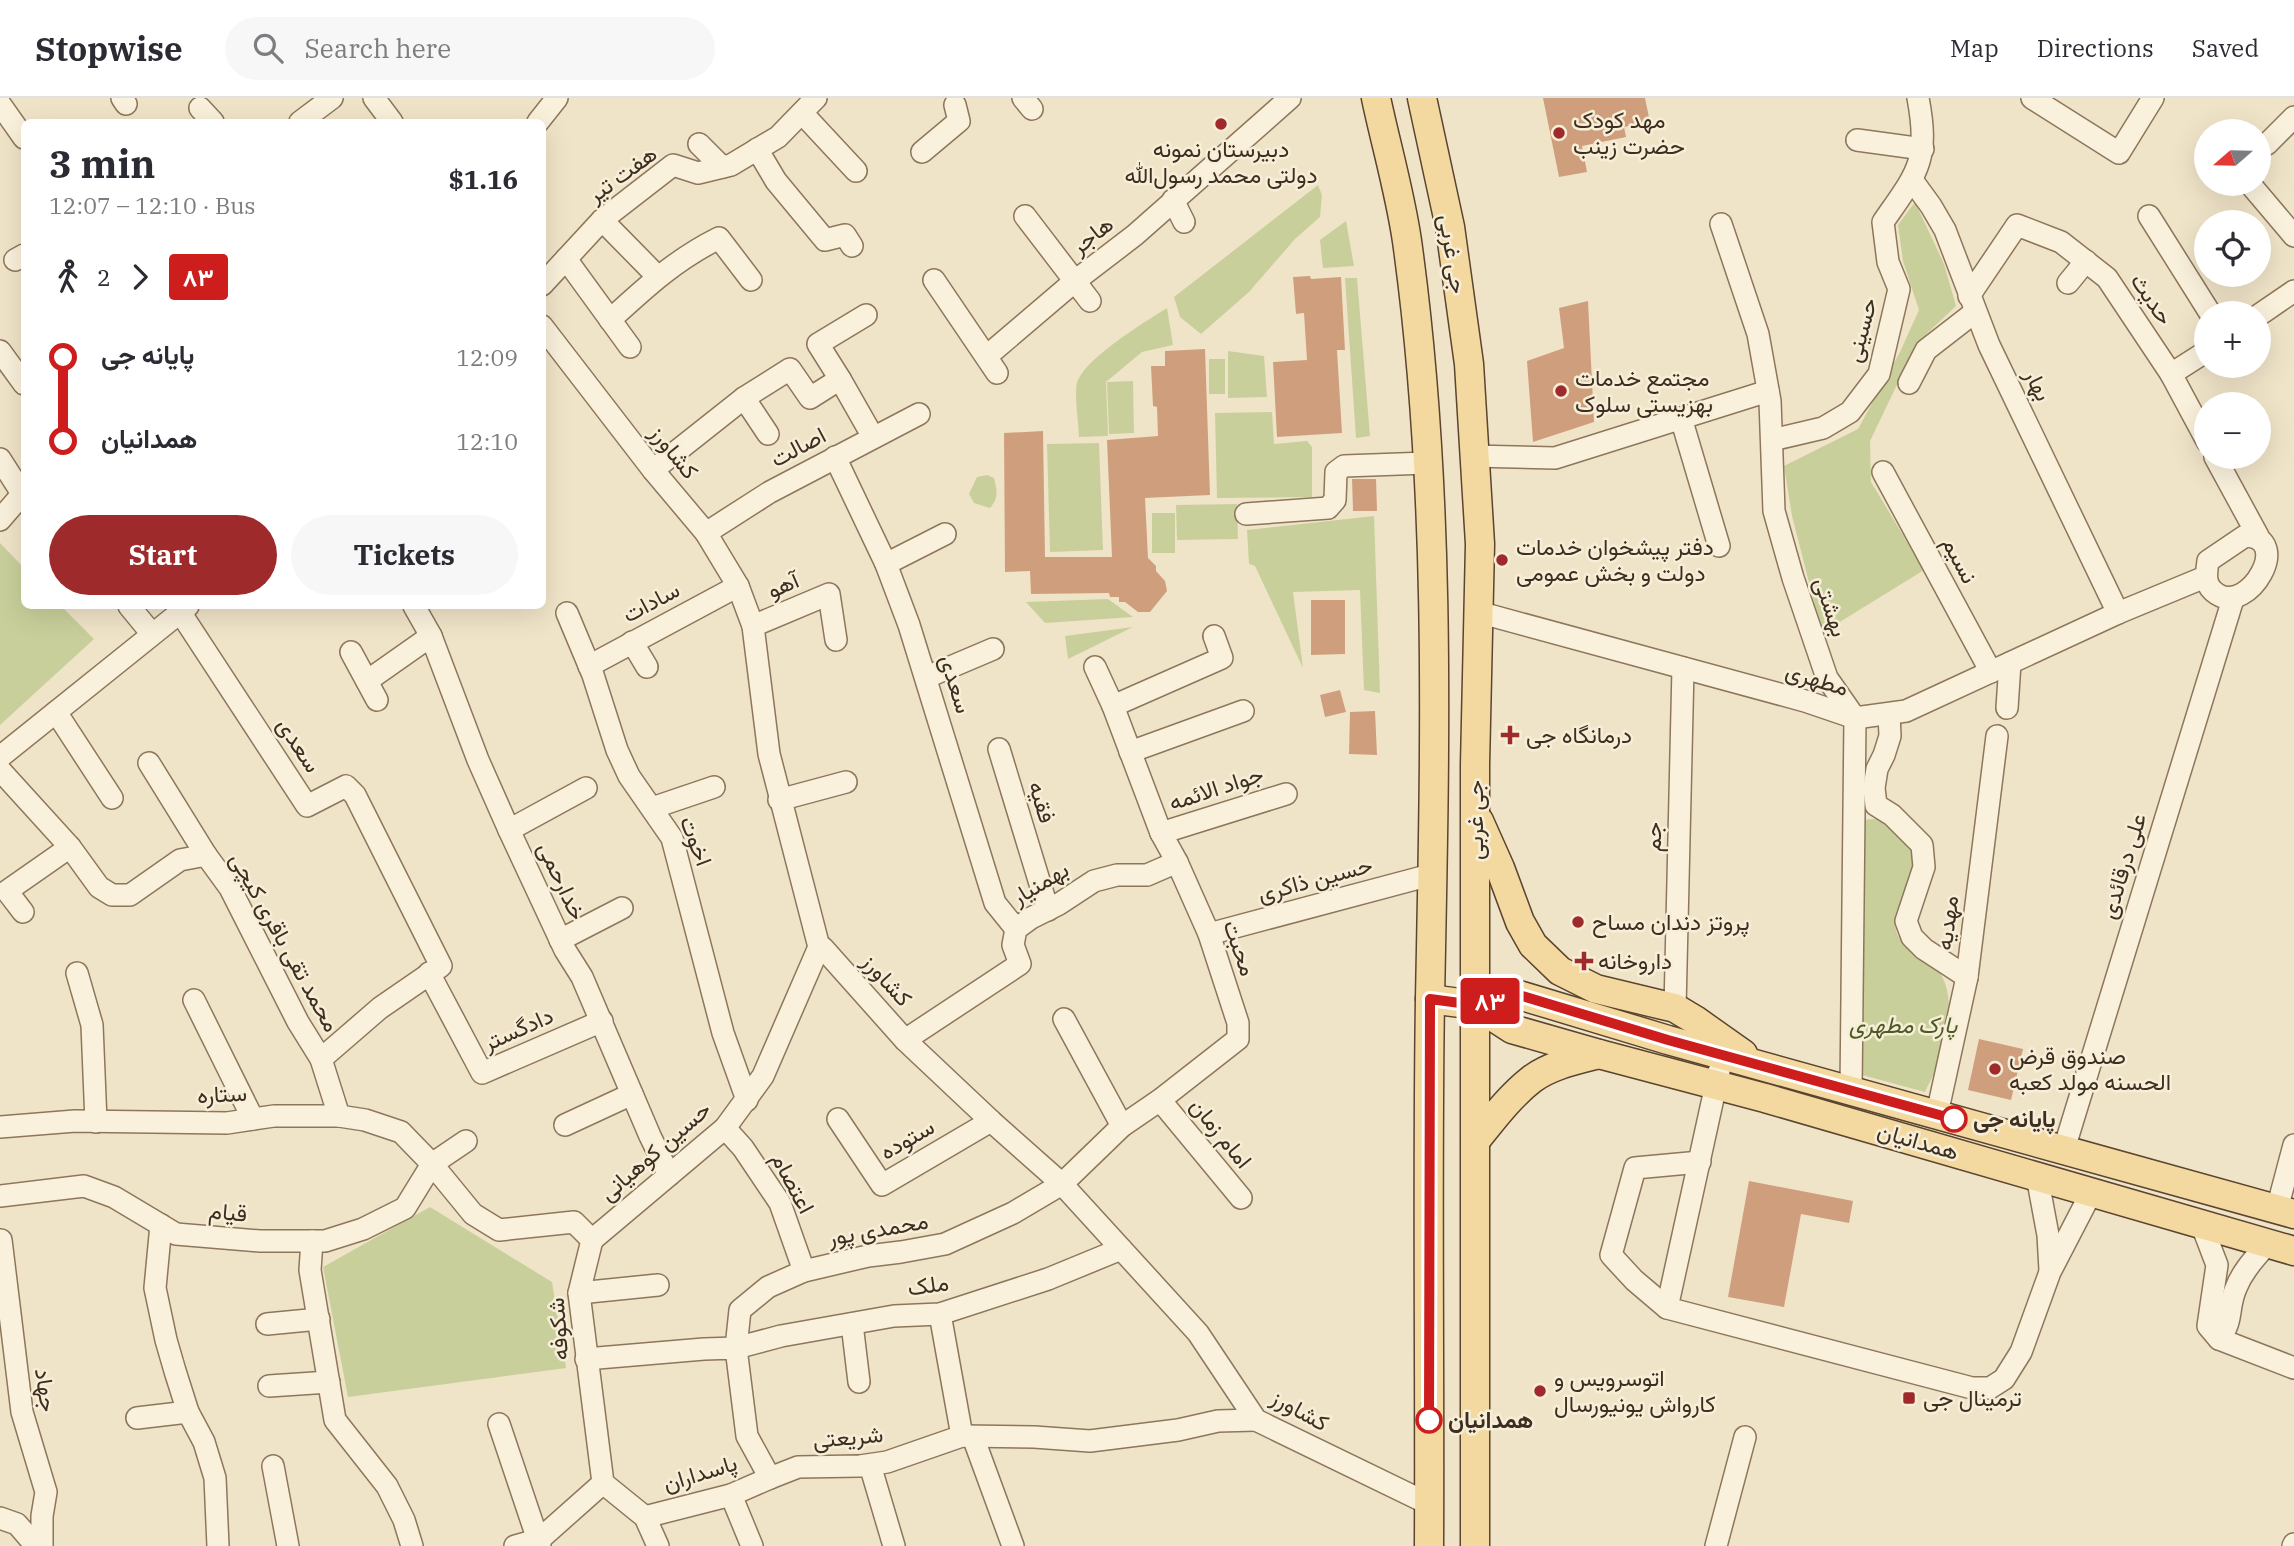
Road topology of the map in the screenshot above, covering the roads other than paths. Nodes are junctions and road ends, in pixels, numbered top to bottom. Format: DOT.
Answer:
graph roads {
  1 [pos="332,98"];
  2 [pos="374,98"];
  3 [pos="557,98"];
  4 [pos="1290,98"];
  5 [pos="1376,98"];
  6 [pos="1422,98"];
  7 [pos="1918,98"];
  8 [pos="2032,98"];
  9 [pos="2153,98"];
  10 [pos="956,100"];
  11 [pos="0,104"];
  12 [pos="809,106"];
  13 [pos="2294,117"];
  14 [pos="304,119"];
  15 [pos="390,119"];
  16 [pos="540,119"];
  17 [pos="21,134"];
  18 [pos="2272,139"];
  19 [pos="1857,140"];
  20 [pos="699,144"];
  21 [pos="757,149"];
  22 [pos="1923,149"];
  23 [pos="922,152"];
  24 [pos="722,167"];
  25 [pos="856,171"];
  26 [pos="1912,180"];
  27 [pos="2260,196"];
  28 [pos="1173,200"];
  29 [pos="1025,216"];
  30 [pos="2149,216"];
  31 [pos="602,220"];
  32 [pos="1184,222"];
  33 [pos="1721,224"];
  34 [pos="2294,236"];
  35 [pos="852,246"];
  36 [pos="566,258"];
  37 [pos="2085,261"];
  38 [pos="657,276"];
  39 [pos="546,280"];
  40 [pos="751,280"];
  41 [pos="934,280"];
  42 [pos="1075,281"];
  43 [pos="2068,283"];
  44 [pos="2294,291"];
  45 [pos="1090,301"];
  46 [pos="2202,301"];
  47 [pos="1972,304"];
  48 [pos="2271,307"];
  49 [pos="866,316"];
  50 [pos="610,320"];
  51 [pos="546,331"];
  52 [pos="630,347"];
  53 [pos="0,351"];
  54 [pos="2194,359"];
  55 [pos="2171,374"];
  56 [pos="840,379"];
  57 [pos="21,380"];
  58 [pos="1909,383"];
  59 [pos="1768,391"];
  60 [pos="744,398"];
  61 [pos="919,414"];
  62 [pos="2194,417"];
  63 [pos="1681,418"];
  64 [pos="768,434"];
  65 [pos="873,437"];
  66 [pos="1772,440"];
  67 [pos="1473,456"];
  68 [pos="835,457"];
  69 [pos="0,459"];
  70 [pos="1427,463"];
  71 [pos="2222,469"];
  72 [pos="653,470"];
  73 [pos="1884,472"];
  74 [pos="21,490"];
  75 [pos="21,497"];
  76 [pos="1246,514"];
  77 [pos="0,520"];
  78 [pos="706,533"];
  79 [pos="945,534"];
  80 [pos="2258,536"];
  81 [pos="1719,546"];
  82 [pos="886,564"];
  83 [pos="2205,577"];
  84 [pos="738,586"];
  85 [pos="2233,599"];
  86 [pos="131,609"];
  87 [pos="184,609"];
  88 [pos="416,609"];
  89 [pos="1478,611"];
  90 [pos="567,613"];
  91 [pos="2118,613"];
  92 [pos="753,626"];
  93 [pos="152,634"];
  94 [pos="431,636"];
  95 [pos="1214,636"];
  96 [pos="836,639"];
  97 [pos="632,642"];
  98 [pos="993,649"];
  99 [pos="351,652"];
  100 [pos="589,666"];
  101 [pos="647,667"];
  102 [pos="1095,667"];
  103 [pos="1683,668"];
  104 [pos="2000,668"];
  105 [pos="927,677"];
  106 [pos="1114,706"];
  107 [pos="2007,708"];
  108 [pos="1243,711"];
  109 [pos="56,712"];
  110 [pos="1889,714"];
  111 [pos="1855,718"];
  112 [pos="1997,736"];
  113 [pos="999,749"];
  114 [pos="1130,752"];
  115 [pos="0,757"];
  116 [pos="149,763"];
  117 [pos="0,770"];
  118 [pos="846,782"];
  119 [pos="714,787"];
  120 [pos="586,788"];
  121 [pos="1286,794"];
  122 [pos="112,798"];
  123 [pos="779,800"];
  124 [pos="652,808"];
  125 [pos="1475,812"];
  126 [pos="509,830"];
  127 [pos="1161,833"];
  128 [pos="69,847"];
  129 [pos="206,855"];
  130 [pos="1177,862"];
  131 [pos="1434,874"];
  132 [pos="622,908"];
  133 [pos="1048,910"];
  134 [pos="23,912"];
  135 [pos="1016,929"];
  136 [pos="1209,934"];
  137 [pos="560,940"];
  138 [pos="818,947"];
  139 [pos="435,969"];
  140 [pos="77,974"];
  141 [pos="1967,976"];
  142 [pos="1430,999"];
  143 [pos="194,1000"];
  144 [pos="1475,1005"];
  145 [pos="1675,1008"];
  146 [pos="1064,1019"];
  147 [pos="602,1021"];
  148 [pos="905,1040"];
  149 [pos="1599,1054"];
  150 [pos="1722,1055"];
  151 [pos="321,1059"];
  152 [pos="1760,1065"];
  153 [pos="1717,1085"];
  154 [pos="1852,1090"];
  155 [pos="632,1094"];
  156 [pos="747,1100"];
  157 [pos="1160,1100"];
  158 [pos="1937,1114"];
  159 [pos="339,1116"];
  160 [pos="253,1119"];
  161 [pos="838,1119"];
  162 [pos="991,1121"];
  163 [pos="96,1122"];
  164 [pos="565,1125"];
  165 [pos="1122,1126"];
  166 [pos="0,1127"];
  167 [pos="725,1128"];
  168 [pos="2020,1137"];
  169 [pos="1475,1140"];
  170 [pos="466,1141"];
  171 [pos="2294,1145"];
  172 [pos="2064,1149"];
  173 [pos="1700,1163"];
  174 [pos="432,1164"];
  175 [pos="2125,1166"];
  176 [pos="2024,1172"];
  177 [pos="669,1175"];
  178 [pos="1062,1184"];
  179 [pos="2105,1195"];
  180 [pos="0,1196"];
  181 [pos="1241,1198"];
  182 [pos="2285,1211"];
  183 [pos="2201,1223"];
  184 [pos="161,1226"];
  185 [pos="1,1240"];
  186 [pos="592,1240"];
  187 [pos="312,1241"];
  188 [pos="2281,1247"];
  189 [pos="1121,1250"];
  190 [pos="804,1270"];
  191 [pos="2050,1272"];
  192 [pos="659,1285"];
  193 [pos="579,1293"];
  194 [pos="1667,1308"];
  195 [pos="940,1314"];
  196 [pos="318,1319"];
  197 [pos="267,1324"];
  198 [pos="852,1324"];
  199 [pos="2219,1339"];
  200 [pos="736,1348"];
  201 [pos="586,1359"];
  202 [pos="2294,1368"];
  203 [pos="329,1382"];
  204 [pos="859,1382"];
  205 [pos="269,1386"];
  206 [pos="188,1412"];
  207 [pos="137,1418"];
  208 [pos="1256,1420"];
  209 [pos="499,1424"];
  210 [pos="968,1436"];
  211 [pos="1745,1437"];
  212 [pos="870,1465"];
  213 [pos="273,1466"];
  214 [pos="770,1478"];
  215 [pos="603,1483"];
  216 [pos="731,1495"];
  217 [pos="1429,1504"];
  218 [pos="645,1517"];
  219 [pos="0,1518"];
  220 [pos="540,1542"];
  221 [pos="36,1546"];
  222 [pos="42,1546"];
  223 [pos="218,1546"];
  224 [pos="288,1546"];
  225 [pos="412,1546"];
  226 [pos="515,1546"];
  227 [pos="658,1546"];
  228 [pos="751,1546"];
  229 [pos="894,1546"];
  230 [pos="1013,1546"];
  231 [pos="1429,1546"];
  232 [pos="1475,1546"];
  233 [pos="1716,1546"];
  1 -- 14 [label="street"];
  2 -- 15 [label="street"];
  3 -- 16 [label="street"];
  4 -- 28 [label="street, هاجر"];
  5 -- 70 [label="main road, جی غربی"];
  6 -- 67 [label="main road, جی غربی"];
  7 -- 22 [label="street, حسینی"];
  8 -- 9 [label="street"];
  10 -- 23 [label="street"];
  11 -- 17 [label="street"];
  12 -- 21 [label="street, هفت تیر"];
  12 -- 25 [label="street"];
  13 -- 18 [label="street"];
  19 -- 22 [label="street"];
  20 -- 24 [label="street"];
  21 -- 24 [label="street, هفت تیر"];
  21 -- 35 [label="street"];
  22 -- 26 [label="street, حسینی"];
  24 -- 31 [label="street, هفت تیر"];
  26 -- 47 [label="street, بهار"];
  26 -- 66 [label="street, حسینی"];
  27 -- 34 [label="street"];
  28 -- 32 [label="street"];
  28 -- 42 [label="street, هاجر"];
  29 -- 42 [label="street"];
  30 -- 46 [label="street"];
  31 -- 36 [label="street, هفت تیر"];
  31 -- 38 [label="street"];
  33 -- 59 [label="street, بهشتی"];
  36 -- 39 [label="street, هفت تیر"];
  36 -- 50 [label="street"];
  37 -- 43 [label="street"];
  37 -- 47 [label="street, حدیث"];
  37 -- 55 [label="street, حدیث"];
  38 -- 40 [label="street"];
  38 -- 50 [label="street"];
  41 -- 42 [label="street, هاجر"];
  42 -- 45 [label="street"];
  44 -- 48 [label="street"];
  47 -- 58 [label="street"];
  47 -- 91 [label="street, بهار"];
  49 -- 56 [label="street"];
  50 -- 52 [label="street"];
  51 -- 72 [label="street, کشاورز"];
  53 -- 57 [label="street"];
  54 -- 55 [label="street"];
  55 -- 62 [label="street, حدیث"];
  56 -- 60 [label="street"];
  56 -- 65 [label="street"];
  59 -- 63 [label="street"];
  59 -- 66 [label="street, بهشتی"];
  60 -- 64 [label="street"];
  60 -- 72 [label="street"];
  61 -- 65 [label="street, اصالت"];
  63 -- 67 [label="street"];
  63 -- 81 [label="street"];
  65 -- 68 [label="street, اصالت"];
  66 -- 111 [label="street, بهشتی"];
  67 -- 89 [label="main road, جی غربی"];
  68 -- 78 [label="street, اصالت"];
  68 -- 82 [label="street, سعدی"];
  69 -- 74 [label="street"];
  70 -- 76 [label="street"];
  70 -- 131 [label="main road, جی غربی"];
  71 -- 80 [label="street"];
  72 -- 78 [label="street, کشاورز"];
  73 -- 104 [label="street, نسیم"];
  75 -- 77 [label="street"];
  78 -- 84 [label="street, کشاورز"];
  79 -- 82 [label="street"];
  80 -- 83 [label="street"];
  80 -- 85 [label="street"];
  82 -- 105 [label="street, سعدی"];
  83 -- 85 [label="street"];
  83 -- 91 [label="street, مطهری"];
  84 -- 92 [label="street, کشاورز"];
  84 -- 97 [label="street, سادات"];
  85 -- 172 [label="street, علی درقائدی"];
  86 -- 93 [label="street"];
  87 -- 93 [label="street"];
  87 -- 139 [label="street, سعدی"];
  88 -- 94 [label="street, خدارحمی"];
  89 -- 103 [label="street, مطهری"];
  89 -- 125 [label="main road, جی غربی"];
  90 -- 100 [label="street, اخوت"];
  91 -- 104 [label="street, مطهری"];
  92 -- 96 [label="street, آهو"];
  92 -- 123 [label="street, کشاورز"];
  93 -- 109 [label="street"];
  94 -- 99 [label="street"];
  94 -- 126 [label="street, خدارحمی"];
  95 -- 106 [label="street"];
  97 -- 100 [label="street, سادات"];
  97 -- 101 [label="street"];
  98 -- 105 [label="street"];
  100 -- 124 [label="street, اخوت"];
  102 -- 106 [label="street, محبت"];
  103 -- 111 [label="street, مطهری"];
  103 -- 145 [label="street, جم"];
  104 -- 107 [label="street"];
  104 -- 110 [label="street, مطهری"];
  105 -- 135 [label="street, سعدی"];
  106 -- 114 [label="street, محبت"];
  108 -- 114 [label="street"];
  109 -- 115 [label="street"];
  109 -- 122 [label="street"];
  110 -- 111 [label="street, مطهری"];
  110 -- 141 [label="street"];
  111 -- 154 [label="street"];
  112 -- 141 [label="street, مهدیه"];
  113 -- 133 [label="street, فقیه"];
  114 -- 127 [label="street, محبت"];
  116 -- 129 [label="street"];
  117 -- 128 [label="street, محمد تقی باقری کیچی"];
  118 -- 123 [label="street"];
  119 -- 124 [label="street"];
  120 -- 126 [label="street"];
  121 -- 127 [label="street, جواد الائمه"];
  123 -- 138 [label="street, کشاورز"];
  124 -- 156 [label="street, اخوت"];
  125 -- 144 [label="main road, جی غربی"];
  125 -- 145 [label="main road"];
  126 -- 137 [label="street, خدارحمی"];
  127 -- 130 [label="street, محبت"];
  128 -- 129 [label="street, محمد تقی باقری کیچی"];
  128 -- 134 [label="street"];
  129 -- 151 [label="street, محمد تقی باقری کیچی"];
  130 -- 133 [label="street, بهمنیار"];
  130 -- 136 [label="street, محبت"];
  131 -- 136 [label="street, حسین ذاکری"];
  131 -- 142 [label="main road, جی غربی"];
  132 -- 137 [label="street"];
  133 -- 135 [label="street, بهمنیار"];
  135 -- 148 [label="street, بهمنیار"];
  136 -- 157 [label="street, محبت"];
  137 -- 147 [label="street, خدارحمی"];
  138 -- 148 [label="street, کشاورز"];
  138 -- 156 [label="street, حسین کوهیانی"];
  139 -- 147 [label="street, دادگستر"];
  139 -- 151 [label="street"];
  140 -- 163 [label="street"];
  141 -- 158 [label="street, مهدیه"];
  142 -- 144 [label="main road"];
  142 -- 217 [label="main road, جی غربی"];
  143 -- 160 [label="street"];
  144 -- 149 [label="main road, همدانیان"];
  144 -- 150 [label="main road, همدانیان"];
  144 -- 169 [label="main road, جی غربی"];
  145 -- 152 [label="main road"];
  146 -- 165 [label="street"];
  147 -- 155 [label="street, خدارحمی"];
  148 -- 162 [label="street, کشاورز"];
  149 -- 153 [label="main road, همدانیان"];
  149 -- 169 [label="main road"];
  150 -- 152 [label="main road, همدانیان"];
  150 -- 153 [label="street"];
  151 -- 159 [label="street, محمد تقی باقری کیچی"];
  152 -- 154 [label="main road, همدانیان"];
  153 -- 173 [label="street"];
  153 -- 176 [label="main road, همدانیان"];
  154 -- 158 [label="main road, همدانیان"];
  155 -- 164 [label="street"];
  155 -- 177 [label="street, خدارحمی"];
  156 -- 167 [label="street, حسین کوهیانی"];
  157 -- 165 [label="street, محبت"];
  157 -- 181 [label="street, امام زمان"];
  158 -- 168 [label="main road, همدانیان"];
  159 -- 160 [label="street, ستاره"];
  159 -- 174 [label="street, ستاره"];
  160 -- 163 [label="street, ستاره"];
  161 -- 162 [label="street, ستوده"];
  162 -- 178 [label="street, کشاورز"];
  163 -- 166 [label="street, ستاره"];
  165 -- 178 [label="street, محبت"];
  167 -- 177 [label="street, حسین کوهیانی"];
  167 -- 190 [label="street, اعتصام"];
  168 -- 172 [label="main road, همدانیان"];
  168 -- 176 [label="main road"];
  169 -- 232 [label="main road, جی غربی"];
  170 -- 174 [label="street"];
  171 -- 182 [label="street"];
  172 -- 175 [label="main road, همدانیان"];
  173 -- 194 [label="street"];
  173 -- 194 [label="street"];
  174 -- 186 [label="street"];
  174 -- 187 [label="street, قیام"];
  175 -- 179 [label="main road"];
  175 -- 182 [label="main road, همدانیان"];
  176 -- 179 [label="main road, همدانیان"];
  176 -- 191 [label="street"];
  177 -- 186 [label="street, حسین کوهیانی"];
  178 -- 189 [label="street, کشاورز"];
  178 -- 190 [label="street, محمدی پور"];
  179 -- 183 [label="main road, همدانیان"];
  179 -- 191 [label="street"];
  180 -- 184 [label="street, قیام"];
  183 -- 188 [label="main road, همدانیان"];
  183 -- 199 [label="street"];
  184 -- 187 [label="street, قیام"];
  184 -- 206 [label="street"];
  185 -- 222 [label="street, جهاد"];
  186 -- 193 [label="street, شکوفه"];
  187 -- 196 [label="street"];
  188 -- 199 [label="street"];
  189 -- 195 [label="street, ملک"];
  189 -- 208 [label="street, کشاورز"];
  190 -- 200 [label="street, محمدی پور"];
  191 -- 194 [label="street"];
  192 -- 193 [label="street"];
  193 -- 201 [label="street, شکوفه"];
  195 -- 198 [label="street, ملک"];
  195 -- 210 [label="street"];
  196 -- 197 [label="street"];
  196 -- 203 [label="street"];
  198 -- 200 [label="street, ملک"];
  198 -- 204 [label="street"];
  199 -- 202 [label="street"];
  200 -- 201 [label="street"];
  200 -- 214 [label="street"];
  201 -- 215 [label="street, شکوفه"];
  203 -- 205 [label="street"];
  203 -- 225 [label="street"];
  206 -- 207 [label="street"];
  206 -- 223 [label="street"];
  208 -- 210 [label="street, شریعتی"];
  208 -- 217 [label="street, کشاورز"];
  209 -- 220 [label="street"];
  210 -- 212 [label="street, شریعتی"];
  210 -- 230 [label="street"];
  211 -- 233 [label="street"];
  212 -- 214 [label="street, شریعتی"];
  212 -- 229 [label="street"];
  213 -- 224 [label="street"];
  214 -- 216 [label="street, پاسداران"];
  215 -- 218 [label="street"];
  215 -- 220 [label="street"];
  216 -- 218 [label="street, پاسداران"];
  216 -- 228 [label="street"];
  217 -- 231 [label="main road, جی غربی"];
  218 -- 227 [label="street"];
  219 -- 221 [label="street"];
  220 -- 226 [label="street"];
}
